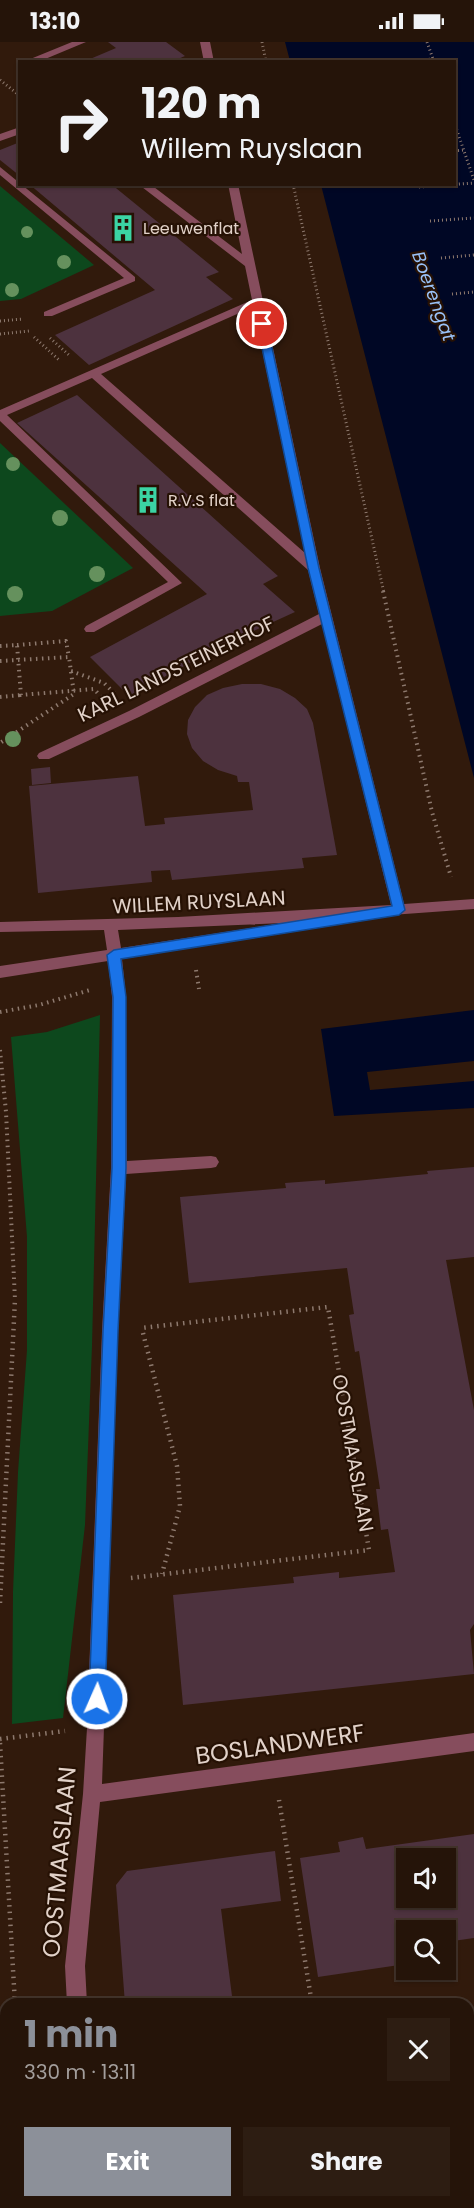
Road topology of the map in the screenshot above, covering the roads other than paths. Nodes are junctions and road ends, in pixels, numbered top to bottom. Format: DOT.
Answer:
graph roads {
  1 [pos="81,42"];
  2 [pos="206,42"];
  3 [pos="208,59"];
  4 [pos="33,60"];
  5 [pos="18,131"];
  6 [pos="0,138"];
  7 [pos="0,170"];
  8 [pos="18,185"];
  9 [pos="19,186"];
  10 [pos="146,186"];
  11 [pos="233,186"];
  12 [pos="249,264"];
  13 [pos="258,301"];
  14 [pos="48,315"];
  15 [pos="93,373"];
  16 [pos="0,414"];
  17 [pos="314,568"];
  18 [pos="326,616"];
  19 [pos="90,629"];
  20 [pos="44,756"];
  21 [pos="474,904"];
  22 [pos="399,910"];
  23 [pos="111,926"];
  24 [pos="0,927"];
  25 [pos="114,955"];
  26 [pos="0,972"];
  27 [pos="212,1161"];
  28 [pos="119,1168"];
  29 [pos="474,1742"];
  30 [pos="92,1794"];
  31 [pos="77,1998"];
  1 -- 4 [label="street"];
  2 -- 3 [label="street"];
  5 -- 6 [label="street"];
  7 -- 8 [label="street"];
  9 -- 14 [label="street"];
  10 -- 12 [label="street"];
  11 -- 12 [label="street"];
  12 -- 13 [label="street"];
  13 -- 15 [label="street"];
  13 -- 17 [label="street"];
  15 -- 16 [label="street"];
  15 -- 17 [label="street"];
  16 -- 19 [label="street"];
  17 -- 18 [label="street"];
  18 -- 20 [label="street, KARL LANDSTEINERHOF"];
  18 -- 22 [label="street"];
  21 -- 22 [label="street, WILLEM RUYSLAAN"];
  22 -- 23 [label="street, WILLEM RUYSLAAN"];
  22 -- 25 [label="street, WILLEM RUYSLAAN"];
  23 -- 24 [label="street, WILLEM RUYSLAAN"];
  23 -- 25 [label="street, OOSTMAASLAAN"];
  25 -- 26 [label="street, WILLEM RUYSLAAN"];
  25 -- 28 [label="street, OOSTMAASLAAN"];
  27 -- 28 [label="street"];
  28 -- 30 [label="street, OOSTMAASLAAN"];
  29 -- 30 [label="street, BOSLANDWERF"];
  30 -- 31 [label="street, OOSTMAASLAAN"];
}
